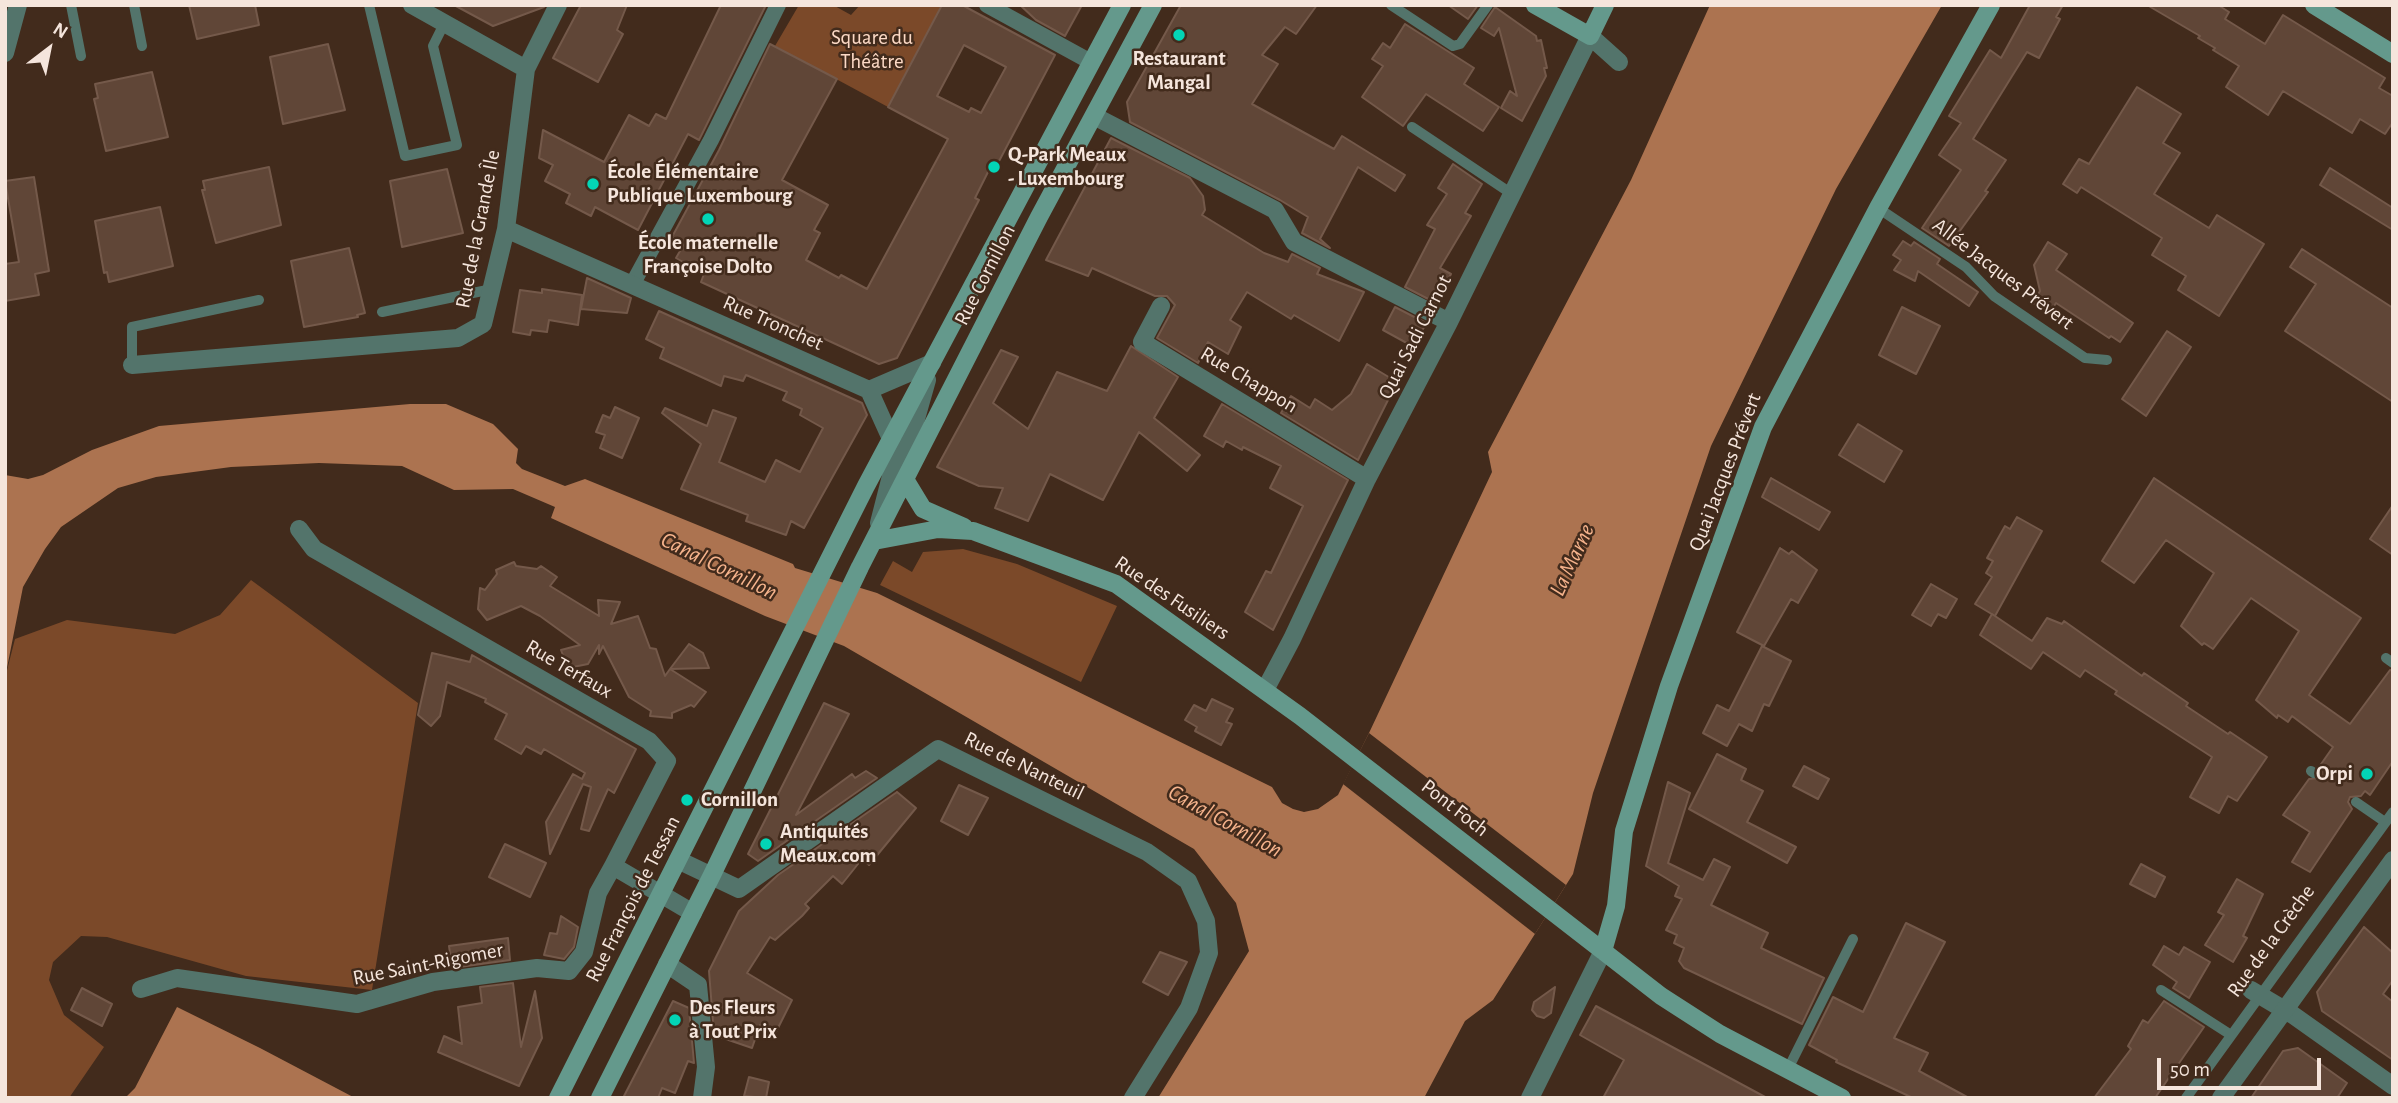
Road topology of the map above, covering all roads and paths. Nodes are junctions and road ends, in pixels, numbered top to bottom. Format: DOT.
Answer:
graph roads {
  1 [pos="18,5"];
  2 [pos="71,5"];
  3 [pos="134,5"];
  4 [pos="369,5"];
  5 [pos="412,5"];
  6 [pos="558,5"];
  7 [pos="778,5"];
  8 [pos="987,5"];
  9 [pos="1122,5"];
  10 [pos="1153,5"];
  11 [pos="1391,5"];
  12 [pos="1488,5"];
  13 [pos="1535,5"];
  14 [pos="1605,5"];
  15 [pos="1991,5"];
  16 [pos="2314,5"];
  17 [pos="444,24"];
  18 [pos="1590,36"];
  19 [pos="142,46"];
  20 [pos="5,54"];
  21 [pos="2393,54"];
  22 [pos="81,56"];
  23 [pos="1091,61"];
  24 [pos="1619,62"];
  25 [pos="526,69"];
  26 [pos="1094,116"];
  27 [pos="1412,127"];
  28 [pos="1513,194"];
  29 [pos="1878,208"];
  30 [pos="506,229"];
  31 [pos="632,285"];
  32 [pos="492,289"];
  33 [pos="259,300"];
  34 [pos="1161,306"];
  35 [pos="382,312"];
  36 [pos="1449,322"];
  37 [pos="2107,360"];
  38 [pos="932,363"];
  39 [pos="132,365"];
  40 [pos="869,390"];
  41 [pos="892,441"];
  42 [pos="1367,479"];
  43 [pos="906,481"];
  44 [pos="299,529"];
  45 [pos="973,531"];
  46 [pos="874,541"];
  47 [pos="831,556"];
  48 [pos="1265,690"];
  49 [pos="1328,737"];
  50 [pos="2356,803"];
  51 [pos="2393,812"];
  52 [pos="2385,822"];
  53 [pos="678,860"];
  54 [pos="2392,862"];
  55 [pos="613,866"];
  56 [pos="712,875"];
  57 [pos="661,895"];
  58 [pos="693,913"];
  59 [pos="1853,939"];
  60 [pos="1603,950"];
  61 [pos="667,964"];
  62 [pos="141,989"];
  63 [pos="2161,990"];
  64 [pos="2255,993"];
  65 [pos="2283,1011"];
  66 [pos="2231,1035"];
  67 [pos="1788,1069"];
  68 [pos="2393,1086"];
  69 [pos="558,1098"];
  70 [pos="600,1098"];
  71 [pos="702,1098"];
  72 [pos="1133,1098"];
  73 [pos="1530,1098"];
  74 [pos="1842,1098"];
  75 [pos="2186,1098"];
  76 [pos="2221,1098"];
  1 -- 20 [label="street"];
  2 -- 22 [label="lane"];
  3 -- 19 [label="lane"];
  4 -- 17 [label="lane"];
  5 -- 17 [label="street"];
  6 -- 25 [label="street, Rue de la Grande Île"];
  7 -- 31 [label="street"];
  8 -- 23 [label="street"];
  9 -- 23 [label="main road, Rue Cornillon"];
  10 -- 26 [label="main road, Rue Cornillon"];
  11 -- 12 [label="lane"];
  13 -- 18 [label="main road"];
  14 -- 18 [label="main road, Quai Sadi Carnot"];
  15 -- 29 [label="main road, Quai Jacques Prévert"];
  16 -- 21 [label="main road"];
  17 -- 25 [label="street"];
  18 -- 24 [label="street"];
  18 -- 28 [label="street, Quai Sadi Carnot"];
  23 -- 38 [label="main road, Rue Cornillon"];
  25 -- 30 [label="street, Rue de la Grande Île"];
  26 -- 36 [label="street"];
  26 -- 43 [label="main road, Rue Cornillon"];
  27 -- 28 [label="lane"];
  28 -- 36 [label="street, Quai Sadi Carnot"];
  29 -- 37 [label="lane, Allée Jacques Prévert"];
  29 -- 60 [label="main road, Quai Jacques Prévert"];
  30 -- 31 [label="street, Rue Tronchet"];
  30 -- 32 [label="street, Rue de la Grande Île"];
  31 -- 40 [label="street, Rue Tronchet"];
  32 -- 35 [label="lane"];
  32 -- 39 [label="street, Rue de la Grande Île"];
  33 -- 39 [label="lane"];
  34 -- 42 [label="street, Rue Chappon"];
  36 -- 42 [label="street, Quai Sadi Carnot"];
  38 -- 40 [label="street"];
  38 -- 41 [label="main road, Rue Cornillon"];
  38 -- 43 [label="street"];
  40 -- 41 [label="street"];
  41 -- 46 [label="street"];
  41 -- 47 [label="main road, Rue Cornillon"];
  42 -- 48 [label="street, Quai Sadi Carnot"];
  43 -- 45 [label="main road, Rue des Fusiliers"];
  43 -- 46 [label="main road, Rue Cornillon"];
  44 -- 55 [label="street, Rue Terfaux"];
  45 -- 46 [label="main road, Rue des Fusiliers"];
  45 -- 48 [label="main road, Rue des Fusiliers"];
  46 -- 56 [label="main road, Rue Cornillon"];
  47 -- 53 [label="main road, Rue François de Tessan"];
  48 -- 49 [label="main road, Rue des Fusiliers"];
  49 -- 60 [label="main road, Pont Foch"];
  50 -- 52 [label="lane"];
  51 -- 52 [label="lane, Rue de la Crèche"];
  52 -- 64 [label="lane, Rue de la Crèche"];
  53 -- 56 [label="street"];
  53 -- 57 [label="main road, Rue François de Tessan"];
  54 -- 65 [label="street"];
  55 -- 57 [label="street"];
  55 -- 62 [label="street, Rue Saint-Rigomer"];
  56 -- 58 [label="main road"];
  56 -- 72 [label="street, Rue de Nanteuil"];
  57 -- 58 [label="street"];
  57 -- 69 [label="main road, Rue François de Tessan"];
  58 -- 61 [label="main road"];
  59 -- 67 [label="lane"];
  60 -- 67 [label="main road, Pont Foch"];
  60 -- 73 [label="street"];
  61 -- 70 [label="main road"];
  61 -- 71 [label="street"];
  63 -- 66 [label="lane"];
  64 -- 65 [label="street"];
  64 -- 66 [label="lane, Rue de la Crèche"];
  65 -- 68 [label="street"];
  65 -- 76 [label="street"];
  66 -- 75 [label="lane, Rue de la Crèche"];
  67 -- 74 [label="main road, Pont Foch"];
}
